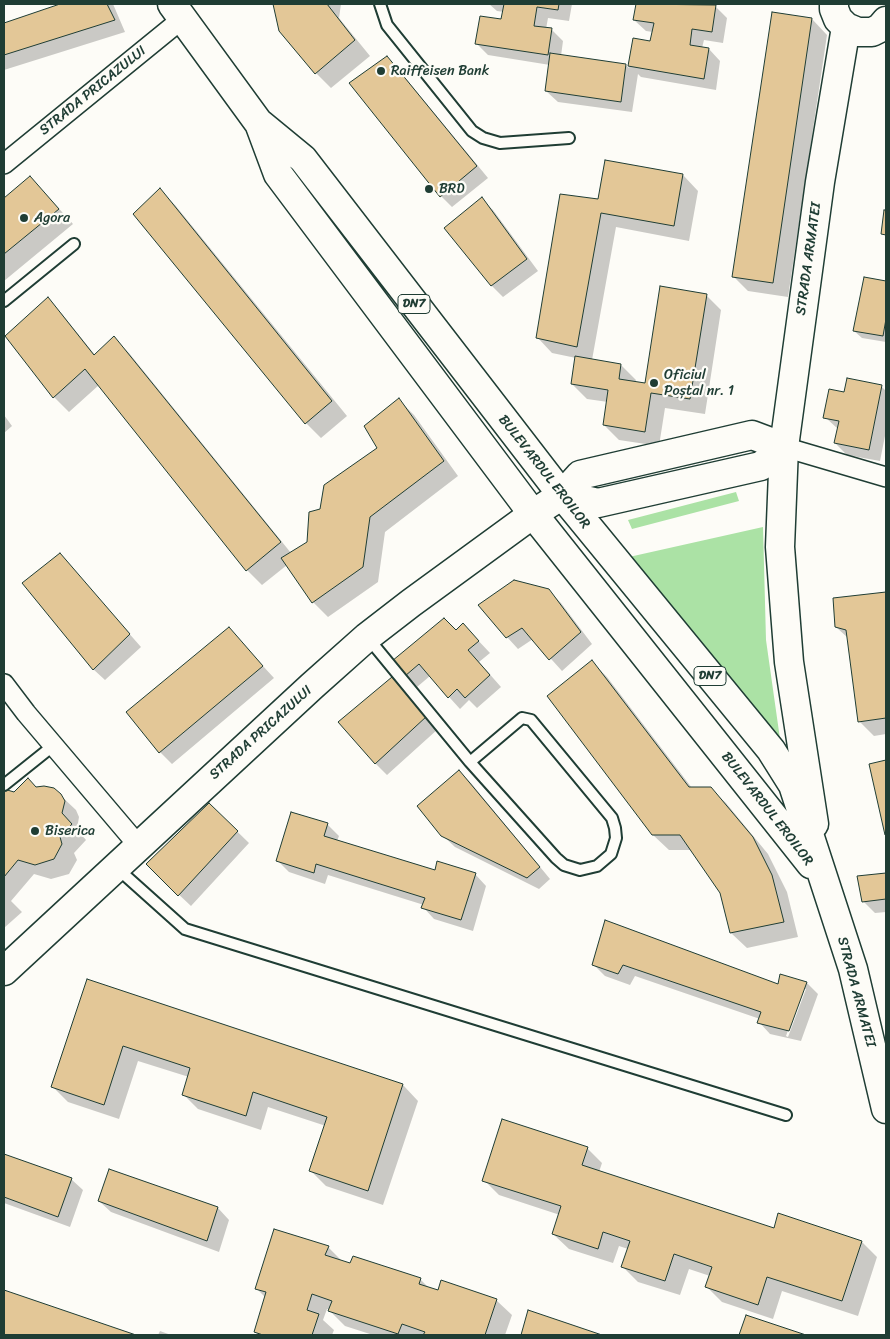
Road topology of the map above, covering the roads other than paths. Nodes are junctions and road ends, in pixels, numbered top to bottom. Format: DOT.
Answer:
graph roads {
  1 [pos="380,4"];
  2 [pos="834,4"];
  3 [pos="177,11"];
  4 [pos="874,28"];
  5 [pos="258,122"];
  6 [pos="569,138"];
  7 [pos="4,164"];
  8 [pos="74,244"];
  9 [pos="4,301"];
  10 [pos="784,446"];
  11 [pos="886,477"];
  12 [pos="562,496"];
  13 [pos="533,514"];
  14 [pos="367,637"];
  15 [pos="4,684"];
  16 [pos="54,745"];
  17 [pos="470,762"];
  18 [pos="4,785"];
  19 [pos="138,845"];
  20 [pos="115,866"];
  21 [pos="822,878"];
  22 [pos="4,970"];
  23 [pos="886,1109"];
  24 [pos="786,1115"];
  1 -- 6 [label="lane"];
  2 -- 4 [label="main road"];
  3 -- 5 [label="main road, BULEVARDUL EROILOR / DN7"];
  3 -- 7 [label="street, STRADA PRICAZULUI"];
  4 -- 10 [label="main road, STRADA ARMATEI"];
  5 -- 12 [label="main road, BULEVARDUL EROILOR / DN7"];
  5 -- 13 [label="main road, BULEVARDUL EROILOR / DN7"];
  8 -- 9 [label="lane"];
  10 -- 11 [label="street"];
  10 -- 12 [label="main road"];
  10 -- 21 [label="main road, STRADA ARMATEI"];
  12 -- 13 [label="main road"];
  12 -- 21 [label="main road, BULEVARDUL EROILOR / DN7"];
  13 -- 14 [label="main road, STRADA PRICAZULUI"];
  13 -- 21 [label="main road, BULEVARDUL EROILOR / DN7"];
  14 -- 17 [label="lane"];
  14 -- 19 [label="main road, STRADA PRICAZULUI"];
  15 -- 16 [label="street"];
  16 -- 18 [label="lane"];
  16 -- 19 [label="street"];
  17 -- 17 [label="lane"];
  19 -- 20 [label="main road, STRADA PRICAZULUI"];
  20 -- 22 [label="main road, STRADA PRICAZULUI"];
  20 -- 24 [label="lane"];
  21 -- 23 [label="main road, STRADA ARMATEI / DN7"];
}
